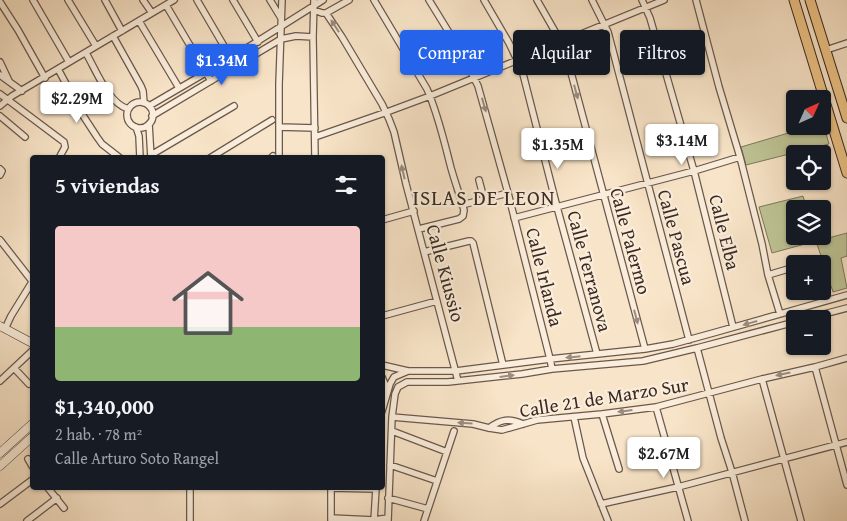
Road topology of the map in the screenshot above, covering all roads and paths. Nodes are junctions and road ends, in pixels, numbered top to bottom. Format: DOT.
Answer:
graph roads {
  1 [pos="34,0"];
  2 [pos="68,0"];
  3 [pos="104,0"];
  4 [pos="143,0"];
  5 [pos="174,0"];
  6 [pos="197,0"];
  7 [pos="233,0"];
  8 [pos="270,0"];
  9 [pos="282,0"];
  10 [pos="323,0"];
  11 [pos="349,0"];
  12 [pos="374,0"];
  13 [pos="429,0"];
  14 [pos="484,0"];
  15 [pos="537,0"];
  16 [pos="592,0"];
  17 [pos="642,0"];
  18 [pos="664,0"];
  19 [pos="696,0"];
  20 [pos="794,0"];
  21 [pos="810,0"];
  22 [pos="0,2"];
  23 [pos="166,5"];
  24 [pos="314,5"];
  25 [pos="646,8"];
  26 [pos="152,13"];
  27 [pos="326,13"];
  28 [pos="281,19"];
  29 [pos="139,21"];
  30 [pos="605,25"];
  31 [pos="281,27"];
  32 [pos="554,30"];
  33 [pos="592,30"];
  34 [pos="122,31"];
  35 [pos="113,36"];
  36 [pos="313,37"];
  37 [pos="281,39"];
  38 [pos="258,42"];
  39 [pos="847,43"];
  40 [pos="96,46"];
  41 [pos="826,50"];
  42 [pos="513,51"];
  43 [pos="86,52"];
  44 [pos="231,58"];
  45 [pos="0,62"];
  46 [pos="69,62"];
  47 [pos="513,62"];
  48 [pos="58,69"];
  49 [pos="206,73"];
  50 [pos="0,75"];
  51 [pos="523,75"];
  52 [pos="572,75"];
  53 [pos="45,78"];
  54 [pos="475,79"];
  55 [pos="211,81"];
  56 [pos="10,82"];
  57 [pos="179,88"];
  58 [pos="22,91"];
  59 [pos="0,94"];
  60 [pos="430,96"];
  61 [pos="844,99"];
  62 [pos="7,100"];
  63 [pos="147,104"];
  64 [pos="0,106"];
  65 [pos="234,106"];
  66 [pos="128,109"];
  67 [pos="387,112"];
  68 [pos="0,116"];
  69 [pos="152,116"];
  70 [pos="847,118"];
  71 [pos="272,120"];
  72 [pos="149,124"];
  73 [pos="136,127"];
  74 [pos="279,127"];
  75 [pos="315,128"];
  76 [pos="25,137"];
  77 [pos="315,137"];
  78 [pos="61,155"];
  79 [pos="116,155"];
  80 [pos="140,155"];
  81 [pos="151,155"];
  82 [pos="153,155"];
  83 [pos="215,155"];
  84 [pos="274,155"];
  85 [pos="316,155"];
  86 [pos="740,157"];
  87 [pos="0,169"];
  88 [pos="694,171"];
  89 [pos="847,173"];
  90 [pos="0,175"];
  91 [pos="479,180"];
  92 [pos="647,183"];
  93 [pos="508,193"];
  94 [pos="603,194"];
  95 [pos="484,200"];
  96 [pos="462,204"];
  97 [pos="557,206"];
  98 [pos="414,211"];
  99 [pos="514,218"];
  100 [pos="385,219"];
  101 [pos="419,229"];
  102 [pos="0,240"];
  103 [pos="424,252"];
  104 [pos="786,270"];
  105 [pos="768,275"];
  106 [pos="30,279"];
  107 [pos="30,285"];
  108 [pos="847,295"];
  109 [pos="437,301"];
  110 [pos="847,308"];
  111 [pos="831,312"];
  112 [pos="780,314"];
  113 [pos="385,315"];
  114 [pos="786,324"];
  115 [pos="2,328"];
  116 [pos="733,328"];
  117 [pos="689,340"];
  118 [pos="30,342"];
  119 [pos="697,348"];
  120 [pos="644,349"];
  121 [pos="30,353"];
  122 [pos="597,354"];
  123 [pos="847,358"];
  124 [pos="550,359"];
  125 [pos="503,365"];
  126 [pos="385,366"];
  127 [pos="14,368"];
  128 [pos="815,368"];
  129 [pos="552,369"];
  130 [pos="408,371"];
  131 [pos="456,371"];
  132 [pos="762,379"];
  133 [pos="0,381"];
  134 [pos="458,381"];
  135 [pos="29,384"];
  136 [pos="385,384"];
  137 [pos="387,389"];
  138 [pos="709,394"];
  139 [pos="385,398"];
  140 [pos="656,407"];
  141 [pos="602,414"];
  142 [pos="574,417"];
  143 [pos="392,418"];
  144 [pos="512,420"];
  145 [pos="523,424"];
  146 [pos="30,426"];
  147 [pos="512,427"];
  148 [pos="489,428"];
  149 [pos="392,431"];
  150 [pos="454,431"];
  151 [pos="30,438"];
  152 [pos="847,442"];
  153 [pos="836,445"];
  154 [pos="447,452"];
  155 [pos="0,453"];
  156 [pos="28,459"];
  157 [pos="784,459"];
  158 [pos="30,462"];
  159 [pos="1,463"];
  160 [pos="390,465"];
  161 [pos="619,470"];
  162 [pos="732,472"];
  163 [pos="437,481"];
  164 [pos="30,482"];
  165 [pos="847,485"];
  166 [pos="678,487"];
  167 [pos="50,490"];
  168 [pos="190,490"];
  169 [pos="331,490"];
  170 [pos="376,490"];
  171 [pos="57,498"];
  172 [pos="388,498"];
  173 [pos="0,504"];
  174 [pos="601,504"];
  175 [pos="64,508"];
  176 [pos="428,509"];
  177 [pos="331,519"];
  178 [pos="388,519"];
  179 [pos="374,520"];
  180 [pos="27,521"];
  181 [pos="190,521"];
  182 [pos="424,521"];
  183 [pos="608,521"];
  184 [pos="688,521"];
  185 [pos="744,521"];
  186 [pos="801,521"];
  1 -- 46 [label="street"];
  2 -- 40 [label="street"];
  3 -- 34 [label="street"];
  4 -- 26 [label="street"];
  5 -- 23 [label="street"];
  6 -- 44 [label="street"];
  7 -- 38 [label="street"];
  8 -- 28 [label="street"];
  9 -- 28 [label="street"];
  10 -- 24 [label="street"];
  11 -- 27 [label="street"];
  12 -- 60 [label="street"];
  13 -- 54 [label="street, Calle Irlanda"];
  14 -- 42 [label="street, Calle Terranova"];
  15 -- 32 [label="street, Calle Palermo"];
  16 -- 30 [label="street, Calle Pascua"];
  17 -- 25 [label="street, Calle Elba"];
  18 -- 25 [label="street"];
  19 -- 86 [label="street"];
  20 -- 89 [label="main road"];
  21 -- 41 [label="main road"];
  22 -- 53 [label="street"];
  23 -- 26 [label="street"];
  23 -- 49 [label="street"];
  24 -- 27 [label="street"];
  24 -- 31 [label="street"];
  24 -- 36 [label="street"];
  25 -- 30 [label="street"];
  25 -- 88 [label="street, Calle Elba"];
  26 -- 29 [label="street"];
  67 -- 27 [label="street, Calle Kiussio, one-way"];
  28 -- 31 [label="street"];
  29 -- 34 [label="street"];
  29 -- 57 [label="street"];
  30 -- 33 [label="street"];
  30 -- 92 [label="street, Calle Pascua"];
  31 -- 37 [label="street"];
  31 -- 38 [label="street"];
  34 -- 35 [label="street"];
  35 -- 40 [label="street"];
  35 -- 63 [label="street"];
  36 -- 37 [label="street"];
  36 -- 75 [label="street"];
  37 -- 55 [label="street"];
  37 -- 74 [label="street"];
  38 -- 44 [label="street"];
  39 -- 41 [label="street"];
  40 -- 43 [label="street"];
  41 -- 61 [label="main road"];
  43 -- 46 [label="street"];
  43 -- 66 [label="street"];
  44 -- 49 [label="street"];
  45 -- 56 [label="street"];
  46 -- 48 [label="street"];
  47 -- 54 [label="street"];
  48 -- 53 [label="street"];
  48 -- 79 [label="street"];
  49 -- 55 [label="street"];
  49 -- 57 [label="street"];
  50 -- 56 [label="street"];
  51 -- 97 [label="street, Calle Terranova"];
  52 -- 94 [label="street, Calle Palermo, one-way"];
  53 -- 58 [label="street"];
  54 -- 60 [label="street"];
  54 -- 93 [label="street, Calle Irlanda, one-way"];
  55 -- 69 [label="street"];
  56 -- 58 [label="street"];
  57 -- 63 [label="street"];
  58 -- 62 [label="street"];
  59 -- 62 [label="street"];
  60 -- 67 [label="street"];
  60 -- 96 [label="street"];
  61 -- 70 [label="main road"];
  62 -- 64 [label="street"];
  62 -- 78 [label="street"];
  63 -- 66 [label="street"];
  63 -- 69 [label="street"];
  65 -- 82 [label="street"];
  66 -- 73 [label="street"];
  67 -- 77 [label="street"];
  98 -- 67 [label="street, Calle Kiussio, one-way"];
  68 -- 76 [label="street"];
  69 -- 72 [label="street"];
  71 -- 83 [label="street"];
  72 -- 73 [label="street"];
  72 -- 81 [label="street"];
  73 -- 80 [label="street"];
  74 -- 75 [label="street"];
  74 -- 84 [label="street"];
  75 -- 77 [label="street"];
  77 -- 85 [label="street"];
  86 -- 88 [label="street"];
  86 -- 105 [label="street"];
  87 -- 90 [label="street"];
  88 -- 92 [label="street"];
  88 -- 116 [label="street, Calle Elba"];
  91 -- 95 [label="street"];
  92 -- 94 [label="street"];
  92 -- 117 [label="street, Calle Pascua"];
  93 -- 95 [label="street"];
  93 -- 99 [label="street, Calle Irlanda"];
  94 -- 97 [label="street"];
  94 -- 120 [label="street, Calle Palermo, one-way"];
  95 -- 96 [label="street"];
  96 -- 101 [label="street"];
  97 -- 99 [label="street"];
  97 -- 122 [label="street, Calle Terranova"];
  98 -- 100 [label="street"];
  98 -- 101 [label="street, Calle Kiussio"];
  99 -- 124 [label="street, Calle Irlanda"];
  101 -- 103 [label="street, Calle Kiussio"];
  102 -- 106 [label="street"];
  103 -- 109 [label="street, Calle Kiussio"];
  103 -- 125 [label="street"];
  104 -- 105 [label="street"];
  105 -- 112 [label="street"];
  107 -- 115 [label="street"];
  108 -- 112 [label="street"];
  109 -- 113 [label="street"];
  109 -- 131 [label="street, Calle Kiussio"];
  110 -- 111 [label="street"];
  112 -- 116 [label="street, one-way"];
  114 -- 119 [label="street"];
  115 -- 118 [label="street"];
  116 -- 117 [label="street"];
  117 -- 120 [label="street"];
  119 -- 129 [label="street"];
  119 -- 138 [label="street"];
  120 -- 122 [label="street"];
  121 -- 127 [label="street"];
  122 -- 124 [label="street, one-way"];
  123 -- 128 [label="street, Calle 21 de Marzo Sur"];
  124 -- 125 [label="street"];
  124 -- 129 [label="street, Calle Irlanda"];
  125 -- 131 [label="street"];
  126 -- 130 [label="street"];
  127 -- 133 [label="street"];
  127 -- 135 [label="street"];
  128 -- 132 [label="street, Calle 21 de Marzo Sur, one-way"];
  128 -- 153 [label="street"];
  134 -- 129 [label="street, one-way"];
  130 -- 131 [label="street"];
  130 -- 137 [label="street"];
  131 -- 134 [label="street, Calle Kiussio"];
  132 -- 138 [label="street, Calle 21 de Marzo Sur"];
  132 -- 157 [label="street"];
  134 -- 143 [label="street"];
  136 -- 137 [label="street"];
  137 -- 139 [label="street"];
  138 -- 140 [label="street, Calle 21 de Marzo Sur"];
  138 -- 162 [label="street"];
  140 -- 141 [label="street, Calle 21 de Marzo Sur, one-way"];
  140 -- 166 [label="street"];
  141 -- 142 [label="street, Calle 21 de Marzo Sur"];
  141 -- 161 [label="street"];
  142 -- 145 [label="street, Calle 21 de Marzo Sur"];
  142 -- 174 [label="street"];
  148 -- 143 [label="street, Calle 21 de Marzo Sur, one-way"];
  143 -- 149 [label="street"];
  144 -- 145 [label="street"];
  144 -- 147 [label="street"];
  144 -- 148 [label="street"];
  145 -- 147 [label="street, Calle 21 de Marzo Sur"];
  146 -- 155 [label="street"];
  147 -- 148 [label="street, Calle 21 de Marzo Sur"];
  149 -- 154 [label="street"];
  149 -- 160 [label="street"];
  150 -- 154 [label="street"];
  151 -- 159 [label="street"];
  152 -- 153 [label="street"];
  153 -- 157 [label="street"];
  153 -- 165 [label="street"];
  154 -- 163 [label="street"];
  156 -- 158 [label="street"];
  157 -- 162 [label="street"];
  157 -- 186 [label="street"];
  160 -- 163 [label="street"];
  160 -- 172 [label="street"];
  162 -- 166 [label="street"];
  162 -- 185 [label="street"];
  163 -- 176 [label="street"];
  164 -- 173 [label="street"];
  166 -- 174 [label="street"];
  166 -- 184 [label="street"];
  167 -- 171 [label="street"];
  168 -- 181 [label="street"];
  169 -- 177 [label="street"];
  170 -- 179 [label="street"];
  171 -- 175 [label="street"];
  171 -- 180 [label="street"];
  172 -- 176 [label="street"];
  172 -- 178 [label="street"];
  174 -- 183 [label="street"];
  176 -- 182 [label="street"];
  177 -- 179 [label="street"];
  178 -- 179 [label="street"];
}
